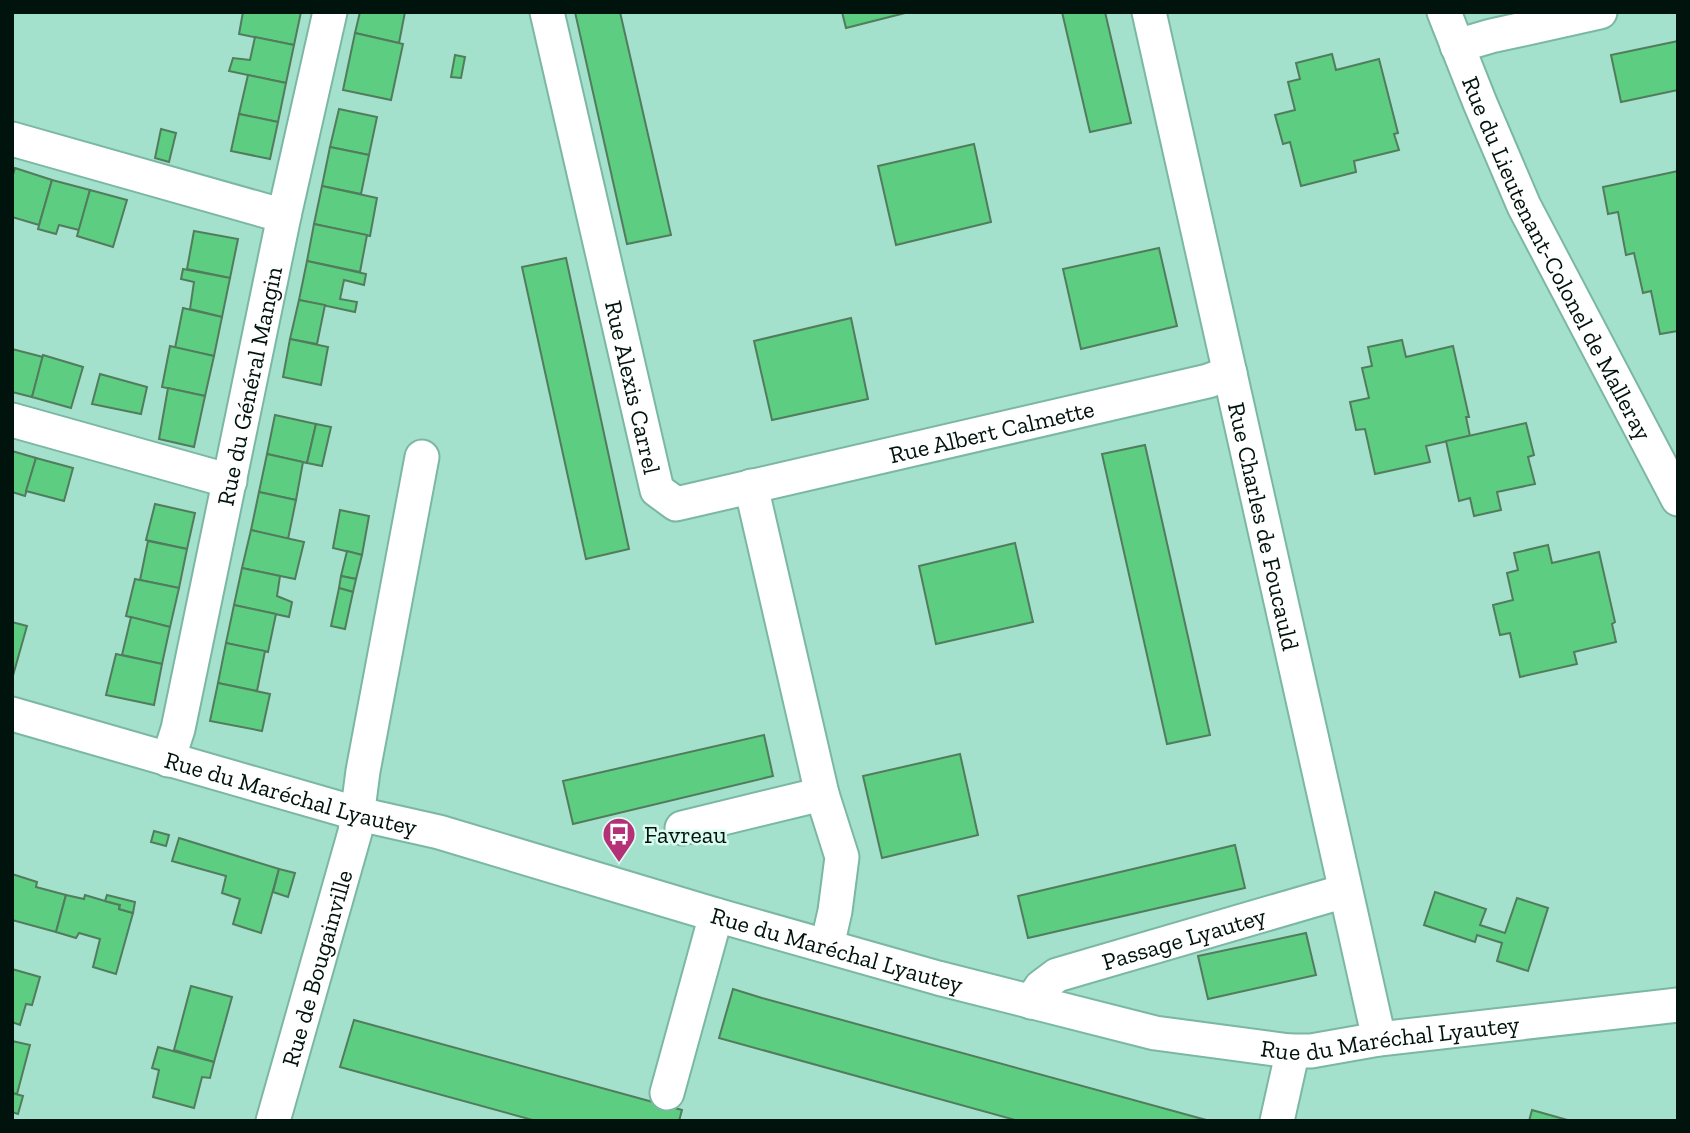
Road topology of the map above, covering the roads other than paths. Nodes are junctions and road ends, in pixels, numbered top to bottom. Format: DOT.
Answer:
graph roads {
  1 [pos="330,12"];
  2 [pos="547,12"];
  3 [pos="1149,12"];
  4 [pos="1444,12"];
  5 [pos="1600,12"];
  6 [pos="1457,46"];
  7 [pos="12,139"];
  8 [pos="284,216"];
  9 [pos="1230,373"];
  10 [pos="12,420"];
  11 [pos="422,457"];
  12 [pos="230,481"];
  13 [pos="751,486"];
  14 [pos="1678,499"];
  15 [pos="12,714"];
  16 [pos="168,760"];
  17 [pos="822,794"];
  18 [pos="359,814"];
  19 [pos="682,828"];
  20 [pos="1345,891"];
  21 [pos="716,915"];
  22 [pos="827,946"];
  23 [pos="1031,1002"];
  24 [pos="1678,1005"];
  25 [pos="1379,1039"];
  26 [pos="1290,1051"];
  27 [pos="667,1093"];
  28 [pos="273,1121"];
  29 [pos="1277,1121"];
  1 -- 8 [label="street, Rue du Général Mangin"];
  2 -- 13 [label="street, Rue Alexis Carrel"];
  3 -- 9 [label="street, Rue Charles de Foucauld"];
  4 -- 6 [label="street, Rue du Lieutenant-Colonel de Malleray"];
  5 -- 6 [label="street"];
  6 -- 14 [label="street, Rue du Lieutenant-Colonel de Malleray"];
  7 -- 8 [label="street"];
  8 -- 12 [label="street, Rue du Général Mangin"];
  9 -- 13 [label="street, Rue Albert Calmette"];
  9 -- 20 [label="street, Rue Charles de Foucauld"];
  10 -- 12 [label="street"];
  11 -- 18 [label="street, Rue de Bougainville"];
  12 -- 16 [label="street, Rue du Général Mangin"];
  13 -- 17 [label="street"];
  15 -- 16 [label="street, Rue du Maréchal Lyautey"];
  16 -- 18 [label="street, Rue du Maréchal Lyautey"];
  17 -- 19 [label="street"];
  17 -- 22 [label="street"];
  18 -- 21 [label="street, Rue du Maréchal Lyautey"];
  18 -- 28 [label="street, Rue de Bougainville"];
  20 -- 23 [label="street, Passage Lyautey"];
  20 -- 25 [label="street, Rue Charles de Foucauld"];
  21 -- 22 [label="street, Rue du Maréchal Lyautey"];
  21 -- 27 [label="street"];
  22 -- 23 [label="street, Rue du Maréchal Lyautey"];
  23 -- 26 [label="street, Rue du Maréchal Lyautey"];
  24 -- 25 [label="street, Rue du Maréchal Lyautey"];
  25 -- 26 [label="street, Rue du Maréchal Lyautey"];
  26 -- 29 [label="street"];
}
